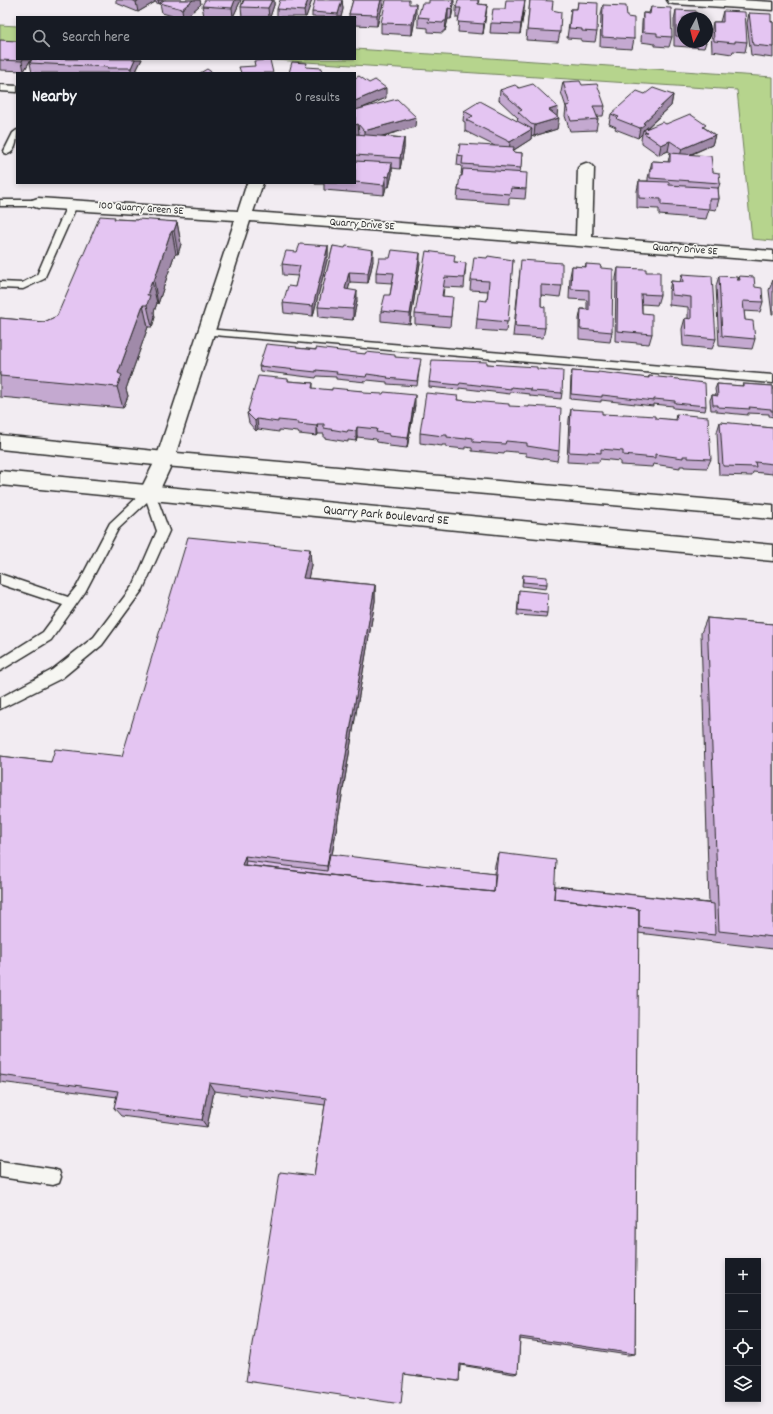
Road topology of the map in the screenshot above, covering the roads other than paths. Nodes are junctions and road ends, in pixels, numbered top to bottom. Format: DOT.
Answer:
graph roads {
  1 [pos="674,0"];
  2 [pos="773,6"];
  3 [pos="0,88"];
  4 [pos="16,89"];
  5 [pos="16,136"];
  6 [pos="8,151"];
  7 [pos="586,168"];
  8 [pos="255,184"];
  9 [pos="0,203"];
  10 [pos="38,203"];
  11 [pos="72,205"];
  12 [pos="244,216"];
  13 [pos="584,242"];
  14 [pos="773,256"];
  15 [pos="0,285"];
  16 [pos="206,332"];
  17 [pos="773,379"];
  18 [pos="0,442"];
  19 [pos="166,459"];
  20 [pos="0,478"];
  21 [pos="149,493"];
  22 [pos="773,512"];
  23 [pos="773,553"];
  24 [pos="0,579"];
  25 [pos="72,603"];
  26 [pos="0,666"];
  27 [pos="0,704"];
  28 [pos="0,1169"];
  29 [pos="53,1177"];
  1 -- 2 [label="street"];
  3 -- 4 [label="lane"];
  5 -- 6 [label="lane"];
  7 -- 13 [label="street"];
  8 -- 12 [label="street"];
  9 -- 10 [label="lane"];
  10 -- 11 [label="street, 100 Quarry Green SE"];
  11 -- 12 [label="street, 100 Quarry Green SE"];
  11 -- 15 [label="lane"];
  12 -- 13 [label="street, Quarry Drive SE"];
  12 -- 16 [label="street"];
  13 -- 14 [label="street, Quarry Drive SE"];
  16 -- 17 [label="lane"];
  16 -- 19 [label="street"];
  18 -- 19 [label="street"];
  19 -- 21 [label="street"];
  19 -- 22 [label="street"];
  20 -- 21 [label="street, Quarry Park Boulevard SE"];
  21 -- 23 [label="street, Quarry Park Boulevard SE"];
  21 -- 25 [label="lane"];
  21 -- 27 [label="lane"];
  24 -- 25 [label="lane"];
  25 -- 26 [label="lane"];
  28 -- 29 [label="lane"];
}
